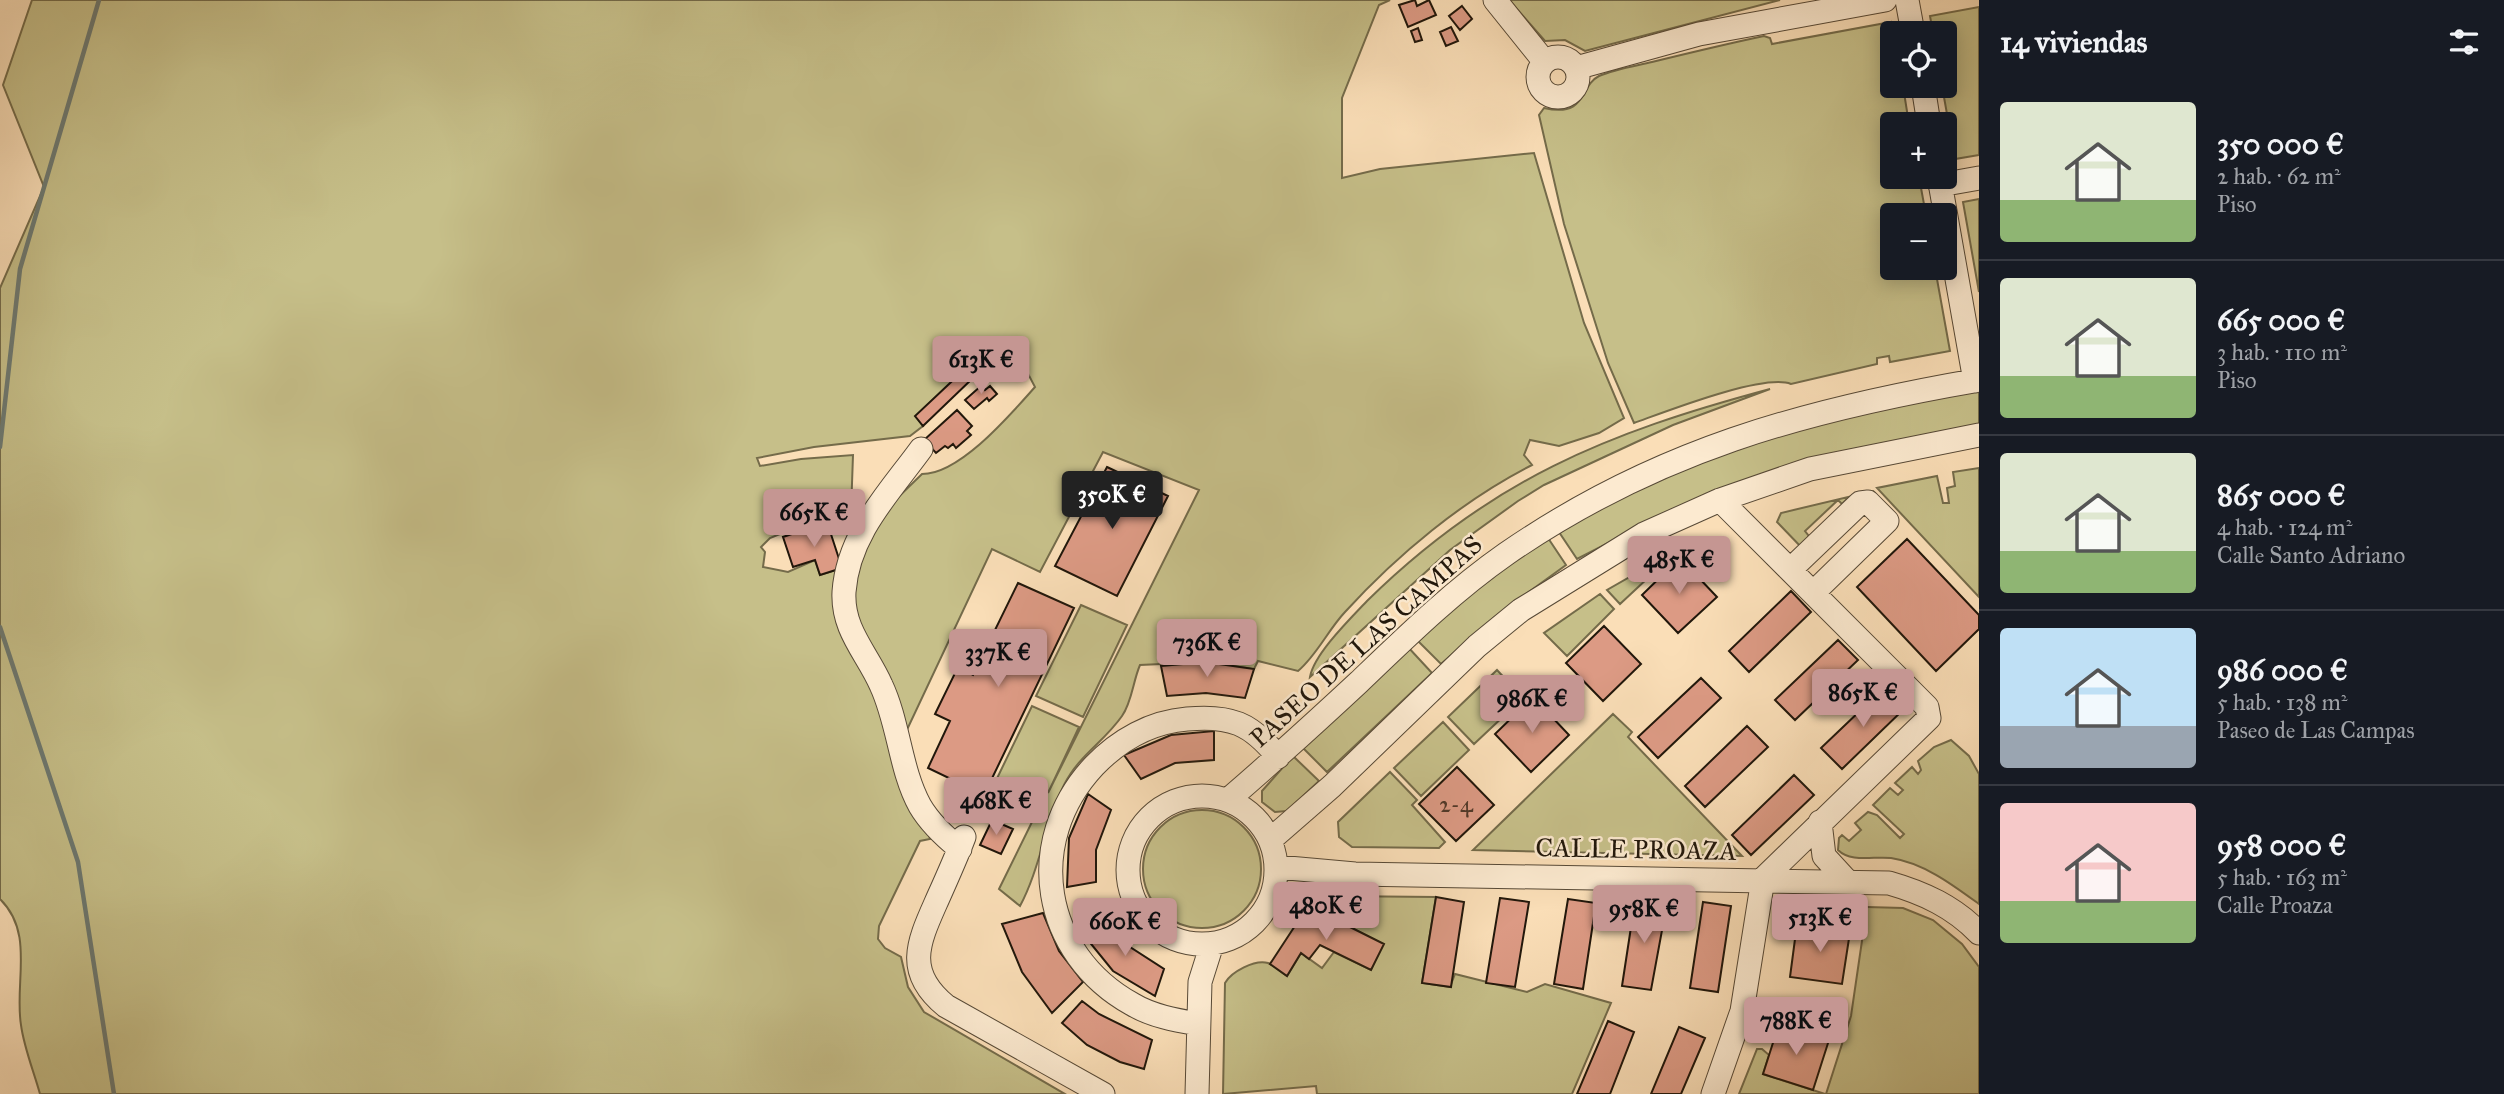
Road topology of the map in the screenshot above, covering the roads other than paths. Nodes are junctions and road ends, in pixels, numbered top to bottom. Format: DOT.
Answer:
graph roads {
  1 [pos="1495,0"];
  2 [pos="1885,0"];
  3 [pos="1907,0"];
  4 [pos="1797,7"];
  5 [pos="1911,21"];
  6 [pos="1544,61"];
  7 [pos="1576,68"];
  8 [pos="1979,178"];
  9 [pos="1957,180"];
  10 [pos="1941,189"];
  11 [pos="1977,380"];
  12 [pos="1979,435"];
  13 [pos="921,449"];
  14 [pos="1779,480"];
  15 [pos="1720,500"];
  16 [pos="1760,536"];
  17 [pos="1791,569"];
  18 [pos="1814,592"];
  19 [pos="1278,757"];
  20 [pos="1229,800"];
  21 [pos="1820,822"];
  22 [pos="1270,840"];
  23 [pos="1277,867"];
  24 [pos="1763,879"];
  25 [pos="1846,880"];
  26 [pos="1979,933"];
  27 [pos="1202,944"];
  28 [pos="1198,1024"];
  29 [pos="1103,1094"];
  30 [pos="1197,1094"];
  31 [pos="1713,1094"];
  1 -- 6 [label="street"];
  2 -- 4 [label="street"];
  3 -- 5 [label="street"];
  4 -- 7 [label="street"];
  6 -- 7 [label="street"];
  6 -- 7 [label="street"];
  8 -- 9 [label="street"];
  10 -- 11 [label="street"];
  11 -- 19 [label="street, PASEO DE LAS CAMPAS"];
  12 -- 14 [label="street"];
  13 -- 29 [label="street"];
  14 -- 15 [label="street"];
  14 -- 16 [label="street"];
  15 -- 16 [label="street"];
  15 -- 22 [label="street"];
  16 -- 17 [label="street"];
  17 -- 18 [label="street"];
  17 -- 18 [label="street"];
  18 -- 21 [label="street"];
  19 -- 20 [label="street, PASEO DE LAS CAMPAS"];
  19 -- 28 [label="street"];
  20 -- 22 [label="street"];
  20 -- 27 [label="street"];
  21 -- 24 [label="street"];
  21 -- 25 [label="street"];
  22 -- 23 [label="street"];
  23 -- 24 [label="street, CALLE PROAZA"];
  23 -- 27 [label="street"];
  24 -- 25 [label="street, CALLE PROAZA"];
  24 -- 31 [label="street"];
  25 -- 26 [label="street, CALLE PROAZA"];
  27 -- 28 [label="street"];
  28 -- 30 [label="street"];
}
